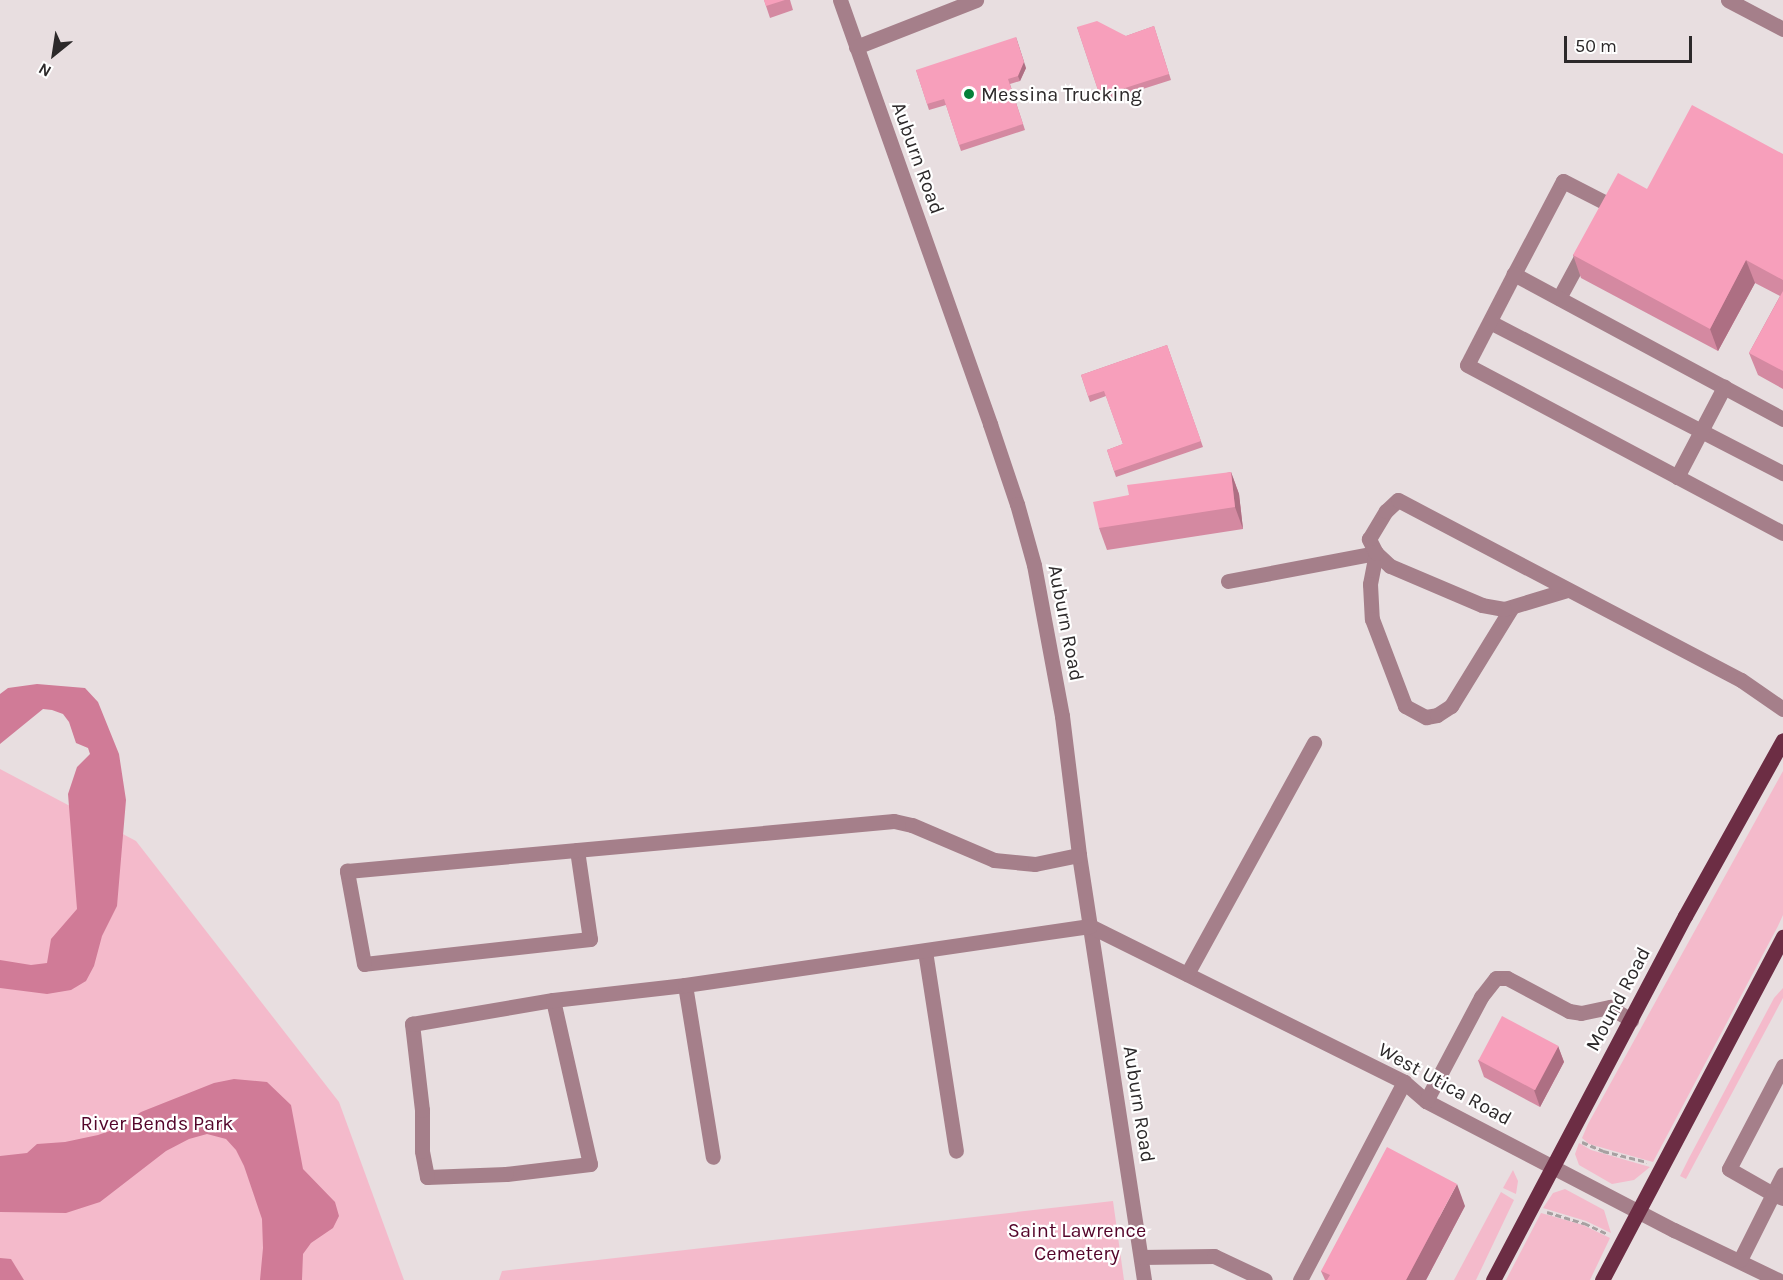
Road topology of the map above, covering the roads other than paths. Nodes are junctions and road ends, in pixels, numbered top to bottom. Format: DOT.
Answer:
graph roads {
  1 [pos="840,0"];
  2 [pos="976,0"];
  3 [pos="1728,0"];
  4 [pos="1783,28"];
  5 [pos="856,48"];
  6 [pos="1514,274"];
  7 [pos="1559,298"];
  8 [pos="1490,322"];
  9 [pos="1724,387"];
  10 [pos="1783,419"];
  11 [pos="1701,431"];
  12 [pos="1783,473"];
  13 [pos="1677,477"];
  14 [pos="1783,533"];
  15 [pos="1376,553"];
  16 [pos="1228,581"];
  17 [pos="1567,590"];
  18 [pos="1512,607"];
  19 [pos="1783,710"];
  20 [pos="1783,740"];
  21 [pos="1314,743"];
  22 [pos="577,850"];
  23 [pos="1079,855"];
  24 [pos="1090,926"];
  25 [pos="1783,938"];
  26 [pos="925,951"];
  27 [pos="1778,960"];
  28 [pos="1187,974"];
  29 [pos="685,985"];
  30 [pos="553,1000"];
  31 [pos="1631,1020"];
  32 [pos="1783,1066"];
  33 [pos="1404,1082"];
  34 [pos="1426,1101"];
  35 [pos="956,1151"];
  36 [pos="713,1157"];
  37 [pos="1553,1167"];
  38 [pos="1783,1174"];
  39 [pos="1778,1196"];
  40 [pos="1639,1212"];
  41 [pos="1140,1257"];
  42 [pos="1740,1260"];
  43 [pos="1763,1276"];
  44 [pos="1144,1280"];
  45 [pos="1265,1280"];
  46 [pos="1300,1280"];
  47 [pos="1493,1280"];
  48 [pos="1602,1280"];
  49 [pos="1778,1280"];
  1 -- 5 [label="street, Auburn Road"];
  2 -- 5 [label="street"];
  3 -- 4 [label="street"];
  5 -- 23 [label="street, Auburn Road"];
  6 -- 7 [label="street"];
  6 -- 7 [label="street"];
  6 -- 8 [label="street"];
  7 -- 9 [label="street"];
  8 -- 11 [label="street"];
  8 -- 13 [label="street"];
  9 -- 10 [label="street"];
  9 -- 11 [label="street"];
  11 -- 12 [label="street"];
  11 -- 13 [label="street"];
  13 -- 14 [label="street"];
  15 -- 16 [label="street"];
  15 -- 17 [label="street"];
  15 -- 18 [label="street"];
  15 -- 18 [label="street"];
  17 -- 18 [label="street"];
  17 -- 19 [label="street"];
  20 -- 31 [label="main road, Mound Road"];
  21 -- 28 [label="street"];
  22 -- 22 [label="street"];
  22 -- 23 [label="street"];
  23 -- 24 [label="street, Auburn Road"];
  24 -- 26 [label="street"];
  24 -- 28 [label="street, West Utica Road"];
  24 -- 41 [label="street, Auburn Road"];
  25 -- 27 [label="main road"];
  26 -- 29 [label="street"];
  26 -- 35 [label="street"];
  27 -- 40 [label="main road"];
  28 -- 33 [label="street, West Utica Road"];
  29 -- 30 [label="street"];
  29 -- 36 [label="street"];
  30 -- 30 [label="street"];
  31 -- 34 [label="street"];
  31 -- 37 [label="main road, Mound Road"];
  32 -- 39 [label="street"];
  33 -- 34 [label="street, West Utica Road"];
  33 -- 46 [label="street"];
  34 -- 37 [label="street, West Utica Road"];
  37 -- 40 [label="street, West Utica Road"];
  37 -- 47 [label="main road, Mound Road"];
  38 -- 39 [label="street"];
  39 -- 42 [label="street"];
  40 -- 42 [label="street, West Utica Road"];
  40 -- 48 [label="main road"];
  41 -- 44 [label="street, Auburn Road"];
  41 -- 45 [label="street"];
  42 -- 43 [label="street, West Utica Road"];
  43 -- 49 [label="street, West Utica Road"];
}
